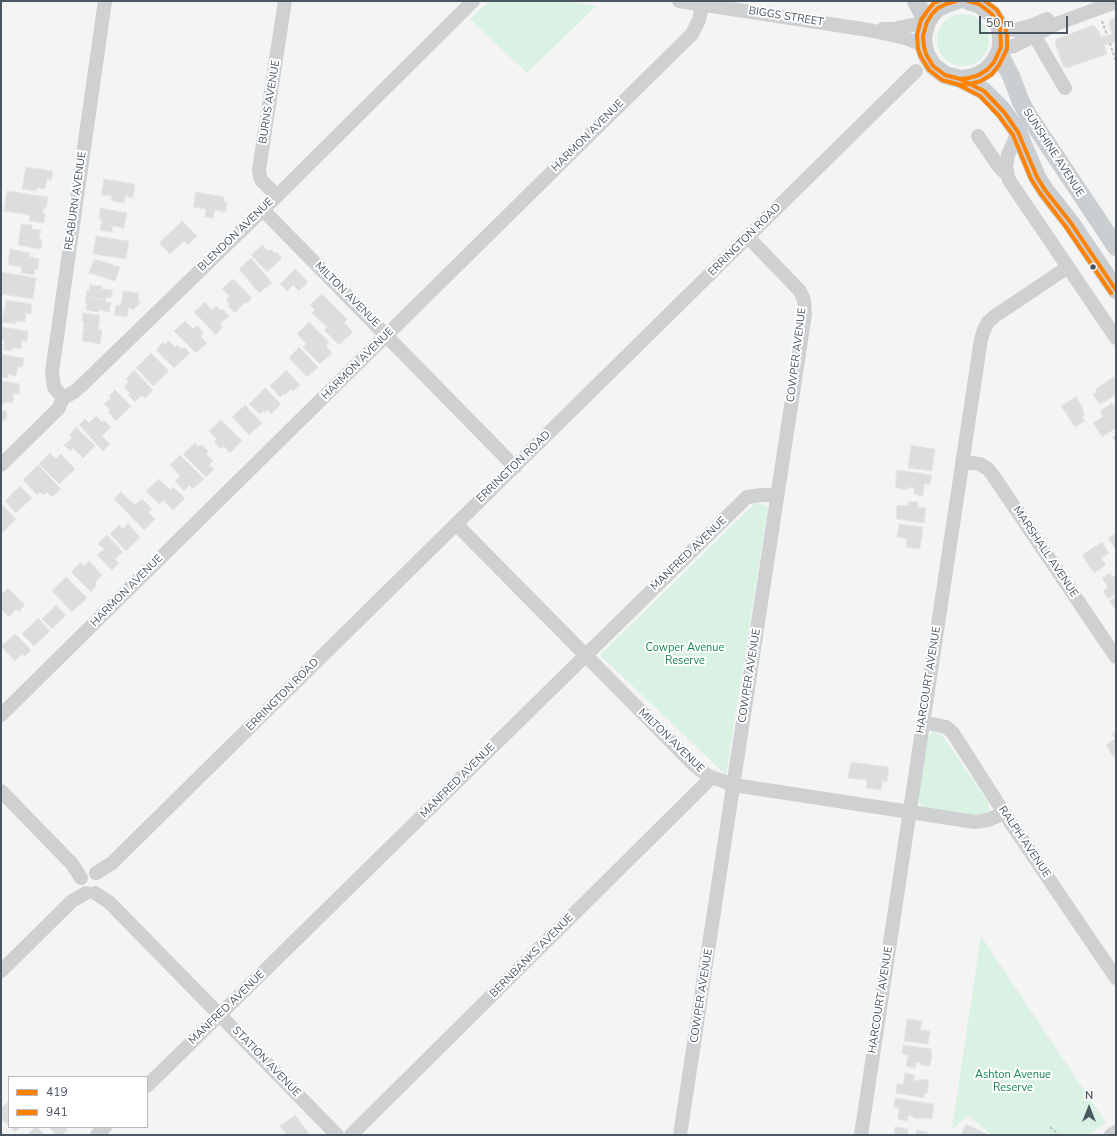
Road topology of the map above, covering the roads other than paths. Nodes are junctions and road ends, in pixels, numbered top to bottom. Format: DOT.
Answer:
graph roads {
  1 [pos="105,1"];
  2 [pos="285,1"];
  3 [pos="679,1"];
  4 [pos="916,1"];
  5 [pos="967,1"];
  6 [pos="1099,1"];
  7 [pos="472,2"];
  8 [pos="1116,2"];
  9 [pos="702,5"];
  10 [pos="926,23"];
  11 [pos="1000,28"];
  12 [pos="869,30"];
  13 [pos="1034,35"];
  14 [pos="924,47"];
  15 [pos="1000,50"];
  16 [pos="916,71"];
  17 [pos="960,78"];
  18 [pos="1065,88"];
  19 [pos="1018,132"];
  20 [pos="978,136"];
  21 [pos="1007,174"];
  22 [pos="277,196"];
  23 [pos="262,209"];
  24 [pos="748,237"];
  25 [pos="1116,248"];
  26 [pos="1068,267"];
  27 [pos="1116,290"];
  28 [pos="386,336"];
  29 [pos="1116,338"];
  30 [pos="63,398"];
  31 [pos="962,462"];
  32 [pos="1,465"];
  33 [pos="515,467"];
  34 [pos="777,495"];
  35 [pos="456,524"];
  36 [pos="585,655"];
  37 [pos="1116,658"];
  38 [pos="1,715"];
  39 [pos="923,722"];
  40 [pos="712,777"];
  41 [pos="734,785"];
  42 [pos="1,791"];
  43 [pos="909,811"];
  44 [pos="1004,813"];
  45 [pos="91,883"];
  46 [pos="1,972"];
  47 [pos="1116,978"];
  48 [pos="220,1014"];
  49 [pos="148,1085"];
  50 [pos="104,1128"];
  51 [pos="1116,1132"];
  52 [pos="96,1135"];
  53 [pos="337,1135"];
  54 [pos="351,1135"];
  55 [pos="680,1135"];
  56 [pos="861,1135"];
  57 [pos="1111,1135"];
  1 -- 30 [label="street, REABURN AVENUE"];
  2 -- 22 [label="street, BURNS AVENUE"];
  3 -- 9 [label="street, BIGGS STREET"];
  4 -- 10 [label="main road"];
  5 -- 10 [label="main road"];
  5 -- 11 [label="main road"];
  6 -- 11 [label="street"];
  7 -- 22 [label="street, BLENDON AVENUE"];
  8 -- 13 [label="street"];
  9 -- 12 [label="street, BIGGS STREET"];
  9 -- 28 [label="street, HARMON AVENUE"];
  10 -- 12 [label="street, BIGGS STREET"];
  10 -- 14 [label="main road"];
  11 -- 15 [label="main road"];
  12 -- 14 [label="street, BIGGS STREET"];
  13 -- 15 [label="street"];
  13 -- 18 [label="street"];
  14 -- 17 [label="main road"];
  15 -- 17 [label="main road"];
  15 -- 25 [label="main road, SUNSHINE AVENUE"];
  16 -- 24 [label="street, ERRINGTON ROAD"];
  17 -- 19 [label="main road, SUNSHINE AVENUE"];
  19 -- 21 [label="street"];
  19 -- 27 [label="main road, SUNSHINE AVENUE"];
  20 -- 21 [label="street"];
  21 -- 26 [label="street"];
  22 -- 23 [label="street, BLENDON AVENUE"];
  23 -- 28 [label="street, MILTON AVENUE"];
  23 -- 30 [label="street, BLENDON AVENUE"];
  24 -- 33 [label="street, ERRINGTON ROAD"];
  24 -- 34 [label="street, COWPER AVENUE"];
  26 -- 29 [label="street"];
  26 -- 31 [label="street, HARCOURT AVENUE"];
  28 -- 33 [label="street, MILTON AVENUE"];
  28 -- 38 [label="street, HARMON AVENUE"];
  30 -- 32 [label="street, BLENDON AVENUE"];
  31 -- 37 [label="street, MARSHALL AVENUE"];
  31 -- 39 [label="street, HARCOURT AVENUE"];
  33 -- 35 [label="street, ERRINGTON ROAD"];
  34 -- 36 [label="street, MANFRED AVENUE"];
  34 -- 41 [label="street, COWPER AVENUE"];
  35 -- 36 [label="street, MILTON AVENUE"];
  35 -- 45 [label="street, ERRINGTON ROAD"];
  36 -- 40 [label="street, MILTON AVENUE"];
  36 -- 48 [label="street, MANFRED AVENUE"];
  39 -- 43 [label="street, HARCOURT AVENUE"];
  39 -- 44 [label="street, RALPH AVENUE"];
  40 -- 41 [label="street, MILTON AVENUE"];
  40 -- 54 [label="street, BERNBANKS AVENUE"];
  41 -- 43 [label="street, MILTON AVENUE"];
  41 -- 55 [label="street, COWPER AVENUE"];
  42 -- 45 [label="street, STATION AVENUE"];
  43 -- 44 [label="street, MILTON AVENUE"];
  43 -- 56 [label="street, HARCOURT AVENUE"];
  44 -- 47 [label="street, RALPH AVENUE"];
  45 -- 46 [label="street, ERRINGTON ROAD"];
  45 -- 48 [label="street, STATION AVENUE"];
  48 -- 49 [label="street, MANFRED AVENUE"];
  48 -- 53 [label="street, STATION AVENUE"];
  50 -- 52 [label="street"];
  51 -- 57 [label="street"];
}
